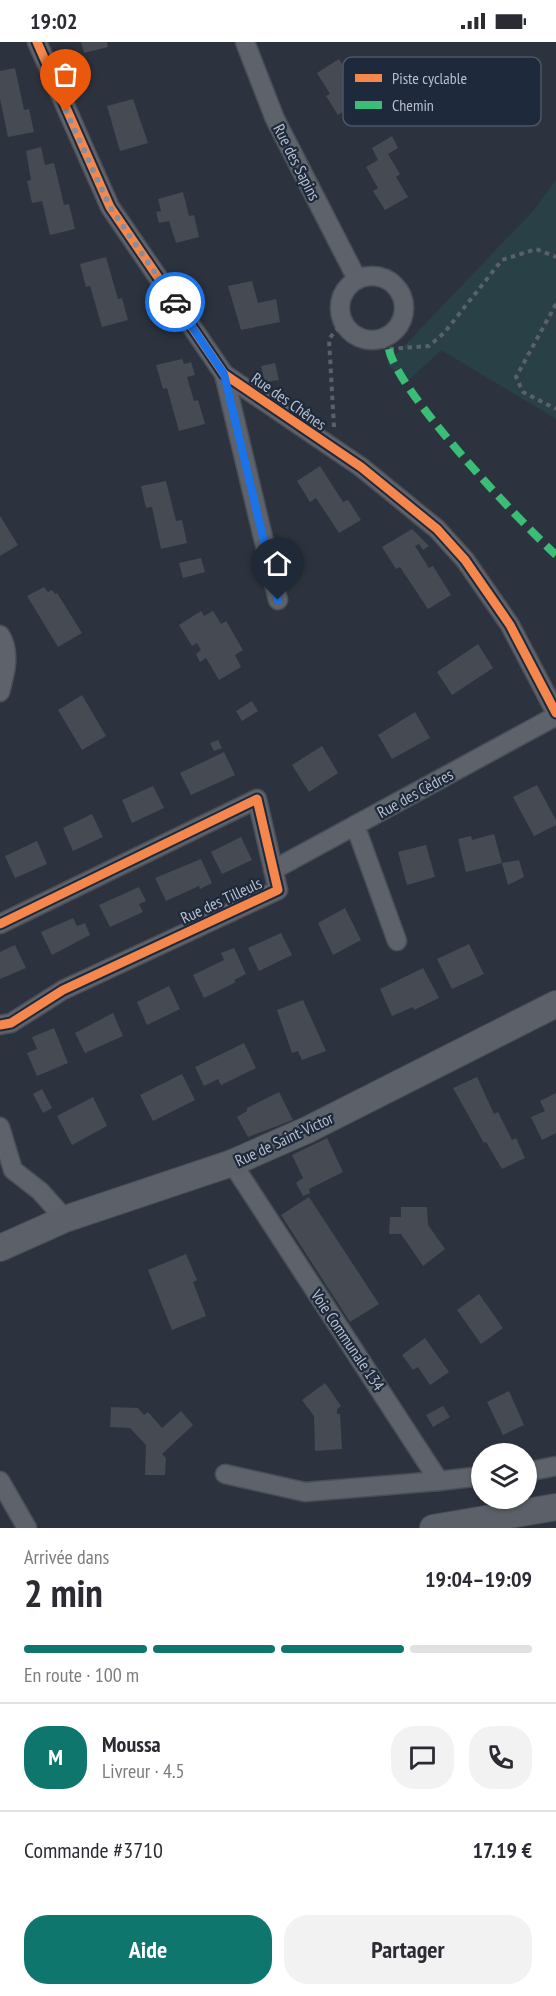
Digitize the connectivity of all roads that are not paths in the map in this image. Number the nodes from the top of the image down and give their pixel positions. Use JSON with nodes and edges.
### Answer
{"nodes":[{"id":1,"x":37,"y":42,"type":"edge"},
{"id":2,"x":244,"y":42,"type":"edge"},
{"id":3,"x":357,"y":279,"type":"junction"},
{"id":4,"x":224,"y":374,"type":"junction"},
{"id":5,"x":278,"y":600,"type":"dead end"},
{"id":6,"x":0,"y":635,"type":"edge"},
{"id":7,"x":0,"y":693,"type":"edge"},
{"id":8,"x":556,"y":714,"type":"edge"},
{"id":9,"x":355,"y":825,"type":"junction"},
{"id":10,"x":273,"y":870,"type":"junction"},
{"id":11,"x":0,"y":924,"type":"edge"},
{"id":12,"x":397,"y":941,"type":"dead end"},
{"id":13,"x":556,"y":1004,"type":"edge"},
{"id":14,"x":0,"y":1024,"type":"edge"},
{"id":15,"x":0,"y":1127,"type":"edge"},
{"id":16,"x":232,"y":1163,"type":"junction"},
{"id":17,"x":7,"y":1168,"type":"edge"},
{"id":18,"x":65,"y":1219,"type":"junction"},
{"id":19,"x":0,"y":1248,"type":"edge"},
{"id":20,"x":556,"y":1466,"type":"edge"},
{"id":21,"x":537,"y":1470,"type":"edge"},
{"id":22,"x":225,"y":1474,"type":"dead end"},
{"id":23,"x":471,"y":1477,"type":"edge"},
{"id":24,"x":439,"y":1481,"type":"junction"},
{"id":25,"x":2,"y":1484,"type":"edge"},
{"id":26,"x":556,"y":1507,"type":"edge"},
{"id":27,"x":27,"y":1528,"type":"edge"},
{"id":28,"x":433,"y":1528,"type":"edge"}],
"edges":[{"from":1,"to":4,"type":"street","name":"Rue des Chênes"},
{"from":2,"to":3,"type":"street","name":"Rue des Sapins"},
{"from":3,"to":3,"type":"street"},
{"from":4,"to":5,"type":"street"},
{"from":4,"to":8,"type":"street","name":"Rue des Chênes"},
{"from":6,"to":7,"type":"street"},
{"from":8,"to":9,"type":"street","name":"Rue des Cèdres"},
{"from":9,"to":10,"type":"street","name":"Rue des Cèdres"},
{"from":9,"to":12,"type":"street"},
{"from":10,"to":11,"type":"street","name":"Rue des Tilleuls"},
{"from":10,"to":14,"type":"street","name":"Rue des Tilleuls"},
{"from":13,"to":16,"type":"street","name":"Rue de Saint-Victor"},
{"from":15,"to":17,"type":"street"},
{"from":16,"to":18,"type":"street","name":"Rue de Saint-Victor"},
{"from":16,"to":24,"type":"street","name":"Voie Communale 134"},
{"from":17,"to":18,"type":"street"},
{"from":18,"to":19,"type":"street","name":"Rue de Saint-Victor"},
{"from":20,"to":21,"type":"street"},
{"from":22,"to":24,"type":"street"},
{"from":23,"to":24,"type":"street"},
{"from":25,"to":27,"type":"street"},
{"from":26,"to":28,"type":"street"}]}
